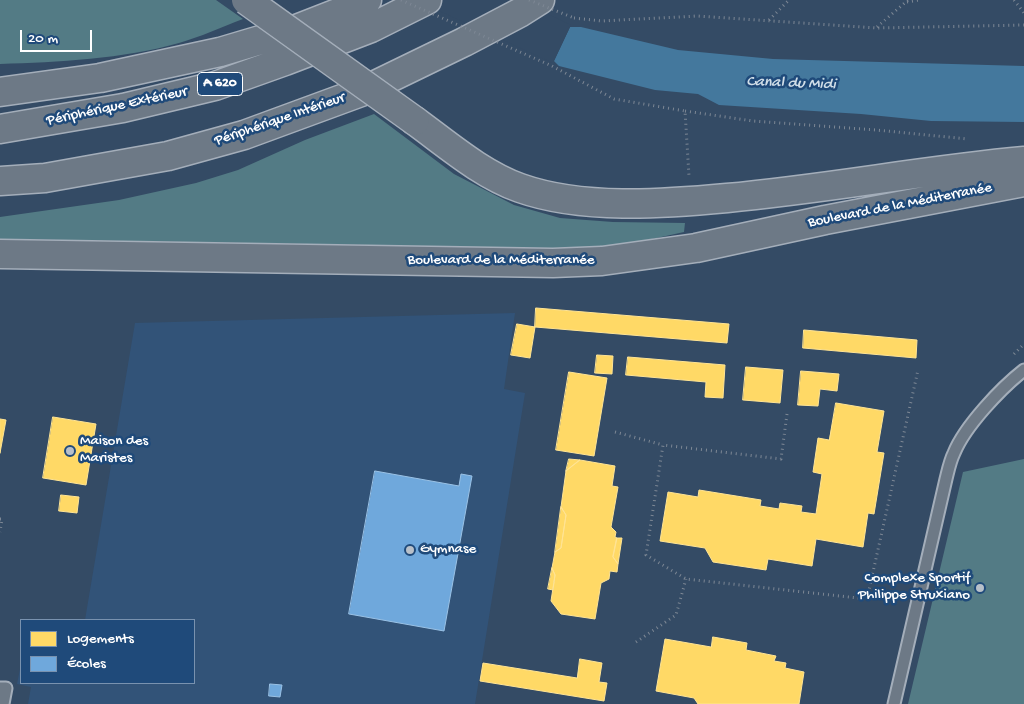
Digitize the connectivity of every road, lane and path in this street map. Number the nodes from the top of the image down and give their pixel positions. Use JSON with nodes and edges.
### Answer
{"nodes":[{"id":1,"x":246,"y":0,"type":"edge"},
{"id":2,"x":367,"y":0,"type":"edge"},
{"id":3,"x":401,"y":0,"type":"edge"},
{"id":4,"x":427,"y":0,"type":"edge"},
{"id":5,"x":529,"y":0,"type":"edge"},
{"id":6,"x":540,"y":0,"type":"edge"},
{"id":7,"x":789,"y":0,"type":"edge"},
{"id":8,"x":919,"y":0,"type":"edge"},
{"id":9,"x":1014,"y":0,"type":"edge"},
{"id":10,"x":907,"y":1,"type":"edge"},
{"id":11,"x":1024,"y":13,"type":"edge"},
{"id":12,"x":769,"y":20,"type":"junction"},
{"id":13,"x":1024,"y":25,"type":"edge"},
{"id":14,"x":877,"y":28,"type":"junction"},
{"id":15,"x":3,"y":91,"type":"edge"},
{"id":16,"x":685,"y":112,"type":"junction"},
{"id":17,"x":0,"y":128,"type":"edge"},
{"id":18,"x":971,"y":139,"type":"dead end"},
{"id":19,"x":1024,"y":161,"type":"edge"},
{"id":20,"x":0,"y":181,"type":"edge"},
{"id":21,"x":1024,"y":182,"type":"edge"},
{"id":22,"x":692,"y":201,"type":"junction"},
{"id":23,"x":0,"y":254,"type":"edge"},
{"id":24,"x":918,"y":370,"type":"dead end"},
{"id":25,"x":1024,"y":370,"type":"edge"},
{"id":26,"x":787,"y":414,"type":"dead end"},
{"id":27,"x":615,"y":432,"type":"dead end"},
{"id":28,"x":663,"y":445,"type":"junction"},
{"id":29,"x":0,"y":519,"type":"edge"},
{"id":30,"x":0,"y":532,"type":"edge"},
{"id":31,"x":686,"y":579,"type":"junction"},
{"id":32,"x":636,"y":642,"type":"dead end"},
{"id":33,"x":0,"y":688,"type":"edge"},
{"id":34,"x":3,"y":704,"type":"edge"},
{"id":35,"x":894,"y":704,"type":"edge"}],
"edges":[{"from":1,"to":22,"type":"main road","bridge":true},
{"from":2,"to":15,"type":"main road"},
{"from":3,"to":16,"type":"path","bridge":true},
{"from":4,"to":17,"type":"main road","name":"Périphérique Extérieur","number":"A 620"},
{"from":5,"to":12,"type":"path","bridge":true},
{"from":6,"to":20,"type":"main road","name":"Périphérique Intérieur"},
{"from":7,"to":12,"type":"path"},
{"from":8,"to":10,"type":"path"},
{"from":9,"to":11,"type":"path"},
{"from":10,"to":14,"type":"path"},
{"from":12,"to":14,"type":"path"},
{"from":13,"to":14,"type":"path"},
{"from":16,"to":18,"type":"path"},
{"from":16,"to":22,"type":"path"},
{"from":19,"to":22,"type":"main road"},
{"from":21,"to":23,"type":"main road","name":"Boulevard de la Méditerranée"},
{"from":24,"to":31,"type":"path"},
{"from":25,"to":35,"type":"lane"},
{"from":26,"to":28,"type":"path"},
{"from":27,"to":28,"type":"path"},
{"from":28,"to":31,"type":"path"},
{"from":29,"to":30,"type":"path"},
{"from":31,"to":32,"type":"path"},
{"from":33,"to":34,"type":"lane"}]}
